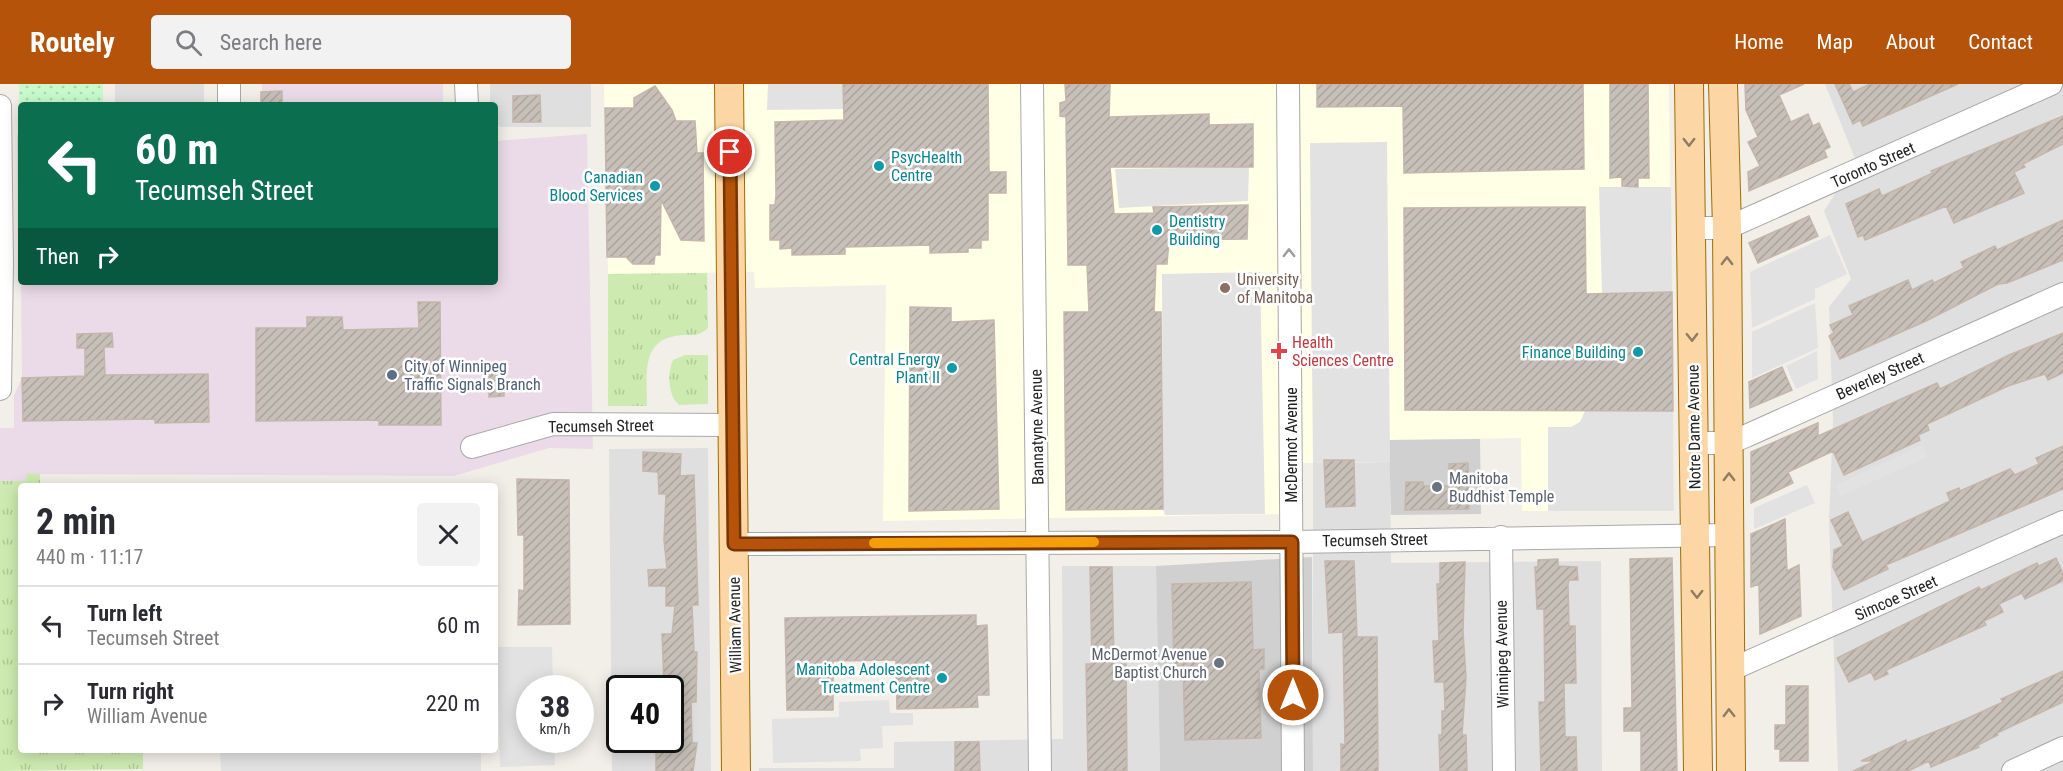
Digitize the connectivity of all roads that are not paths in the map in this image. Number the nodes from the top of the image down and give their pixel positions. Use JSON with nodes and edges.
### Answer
{"nodes":[{"id":1,"x":229,"y":84,"type":"edge"},
{"id":2,"x":466,"y":84,"type":"edge"},
{"id":3,"x":729,"y":84,"type":"edge"},
{"id":4,"x":1032,"y":84,"type":"edge"},
{"id":5,"x":1288,"y":84,"type":"edge"},
{"id":6,"x":1689,"y":84,"type":"edge"},
{"id":7,"x":1723,"y":84,"type":"edge"},
{"id":8,"x":2051,"y":84,"type":"edge"},
{"id":9,"x":229,"y":102,"type":"edge"},
{"id":10,"x":466,"y":102,"type":"edge"},
{"id":11,"x":0,"y":106,"type":"edge"},
{"id":12,"x":1690,"y":228,"type":"junction"},
{"id":13,"x":1727,"y":228,"type":"junction"},
{"id":14,"x":12,"y":262,"type":"edge"},
{"id":15,"x":2063,"y":294,"type":"edge"},
{"id":16,"x":0,"y":389,"type":"edge"},
{"id":17,"x":733,"y":425,"type":"junction"},
{"id":18,"x":1729,"y":442,"type":"junction"},
{"id":19,"x":1694,"y":443,"type":"junction"},
{"id":20,"x":472,"y":447,"type":"dead end"},
{"id":21,"x":2063,"y":522,"type":"edge"},
{"id":22,"x":1696,"y":535,"type":"junction"},
{"id":23,"x":1729,"y":535,"type":"junction"},
{"id":24,"x":1501,"y":537,"type":"junction"},
{"id":25,"x":1038,"y":542,"type":"junction"},
{"id":26,"x":1292,"y":542,"type":"junction"},
{"id":27,"x":734,"y":544,"type":"junction"},
{"id":28,"x":1728,"y":671,"type":"junction"},
{"id":29,"x":2063,"y":748,"type":"edge"},
{"id":30,"x":736,"y":771,"type":"edge"},
{"id":31,"x":1040,"y":771,"type":"edge"},
{"id":32,"x":1293,"y":771,"type":"edge"},
{"id":33,"x":1504,"y":771,"type":"edge"},
{"id":34,"x":1698,"y":771,"type":"edge"},
{"id":35,"x":1731,"y":771,"type":"edge"},
{"id":36,"x":2013,"y":771,"type":"edge"}],
"edges":[{"from":1,"to":9,"type":"street"},
{"from":2,"to":10,"type":"street"},
{"from":3,"to":17,"type":"main road","name":"William Avenue"},
{"from":4,"to":25,"type":"street","name":"Bannatyne Avenue"},
{"from":26,"to":5,"type":"street","name":"McDermot Avenue","one_way":true},
{"from":6,"to":12,"type":"main road","name":"Notre Dame Avenue","one_way":true},
{"from":7,"to":13,"type":"main road","name":"Notre Dame Avenue"},
{"from":8,"to":13,"type":"street","name":"Toronto Street"},
{"from":11,"to":14,"type":"street"},
{"from":12,"to":13,"type":"street","name":"Toronto Street"},
{"from":12,"to":19,"type":"main road","name":"Notre Dame Avenue","one_way":true},
{"from":18,"to":13,"type":"main road","name":"Notre Dame Avenue","one_way":true},
{"from":14,"to":16,"type":"street"},
{"from":15,"to":18,"type":"street","name":"Beverley Street"},
{"from":17,"to":20,"type":"street","name":"Tecumseh Street"},
{"from":17,"to":27,"type":"main road","name":"William Avenue"},
{"from":18,"to":19,"type":"street","name":"Beverley Street"},
{"from":23,"to":18,"type":"main road","name":"Notre Dame Avenue","one_way":true},
{"from":19,"to":22,"type":"main road","name":"Notre Dame Avenue"},
{"from":21,"to":28,"type":"street","name":"Simcoe Street"},
{"from":22,"to":23,"type":"street","name":"Tecumseh Street"},
{"from":22,"to":24,"type":"street","name":"Tecumseh Street"},
{"from":22,"to":34,"type":"main road","name":"Notre Dame Avenue","one_way":true},
{"from":23,"to":28,"type":"main road","name":"Notre Dame Avenue"},
{"from":24,"to":26,"type":"street","name":"Tecumseh Street"},
{"from":24,"to":33,"type":"street","name":"Winnipeg Avenue"},
{"from":25,"to":26,"type":"street","name":"Tecumseh Street"},
{"from":25,"to":27,"type":"street","name":"Tecumseh Street"},
{"from":25,"to":31,"type":"street","name":"Bannatyne Avenue"},
{"from":26,"to":32,"type":"street","name":"McDermot Avenue"},
{"from":27,"to":30,"type":"main road","name":"William Avenue"},
{"from":35,"to":28,"type":"main road","name":"Notre Dame Avenue","one_way":true},
{"from":29,"to":36,"type":"street"}]}
